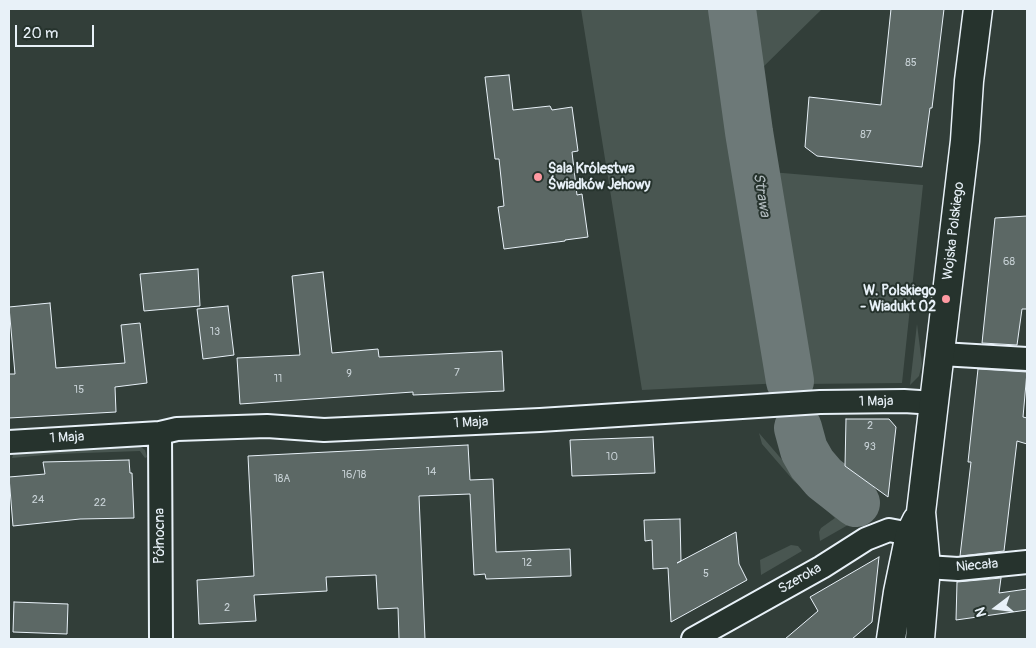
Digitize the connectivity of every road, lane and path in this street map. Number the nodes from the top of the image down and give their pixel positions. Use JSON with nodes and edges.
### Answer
{"nodes":[{"id":1,"x":978,"y":9,"type":"edge"},
{"id":2,"x":941,"y":354,"type":"junction"},
{"id":3,"x":1027,"y":359,"type":"edge"},
{"id":4,"x":934,"y":403,"type":"junction"},
{"id":5,"x":160,"y":433,"type":"junction"},
{"id":6,"x":9,"y":442,"type":"edge"},
{"id":7,"x":916,"y":523,"type":"junction"},
{"id":8,"x":1027,"y":562,"type":"edge"},
{"id":9,"x":926,"y":567,"type":"junction"},
{"id":10,"x":161,"y":639,"type":"edge"},
{"id":11,"x":693,"y":639,"type":"edge"},
{"id":12,"x":892,"y":639,"type":"edge"},
{"id":13,"x":920,"y":639,"type":"edge"}],
"edges":[{"from":1,"to":2,"type":"street","name":"Wojska Polskiego"},
{"from":2,"to":3,"type":"street"},
{"from":2,"to":4,"type":"street","name":"Wojska Polskiego"},
{"from":4,"to":5,"type":"street","name":"1 Maja"},
{"from":4,"to":7,"type":"street","name":"Wojska Polskiego"},
{"from":5,"to":6,"type":"street","name":"1 Maja"},
{"from":5,"to":10,"type":"street","name":"Północna"},
{"from":7,"to":9,"type":"street","name":"Wojska Polskiego"},
{"from":7,"to":11,"type":"street","name":"Szeroka"},
{"from":7,"to":12,"type":"street","name":"Wojska Polskiego"},
{"from":8,"to":9,"type":"street","name":"Niecała"},
{"from":9,"to":13,"type":"street","name":"Wojska Polskiego"}]}
